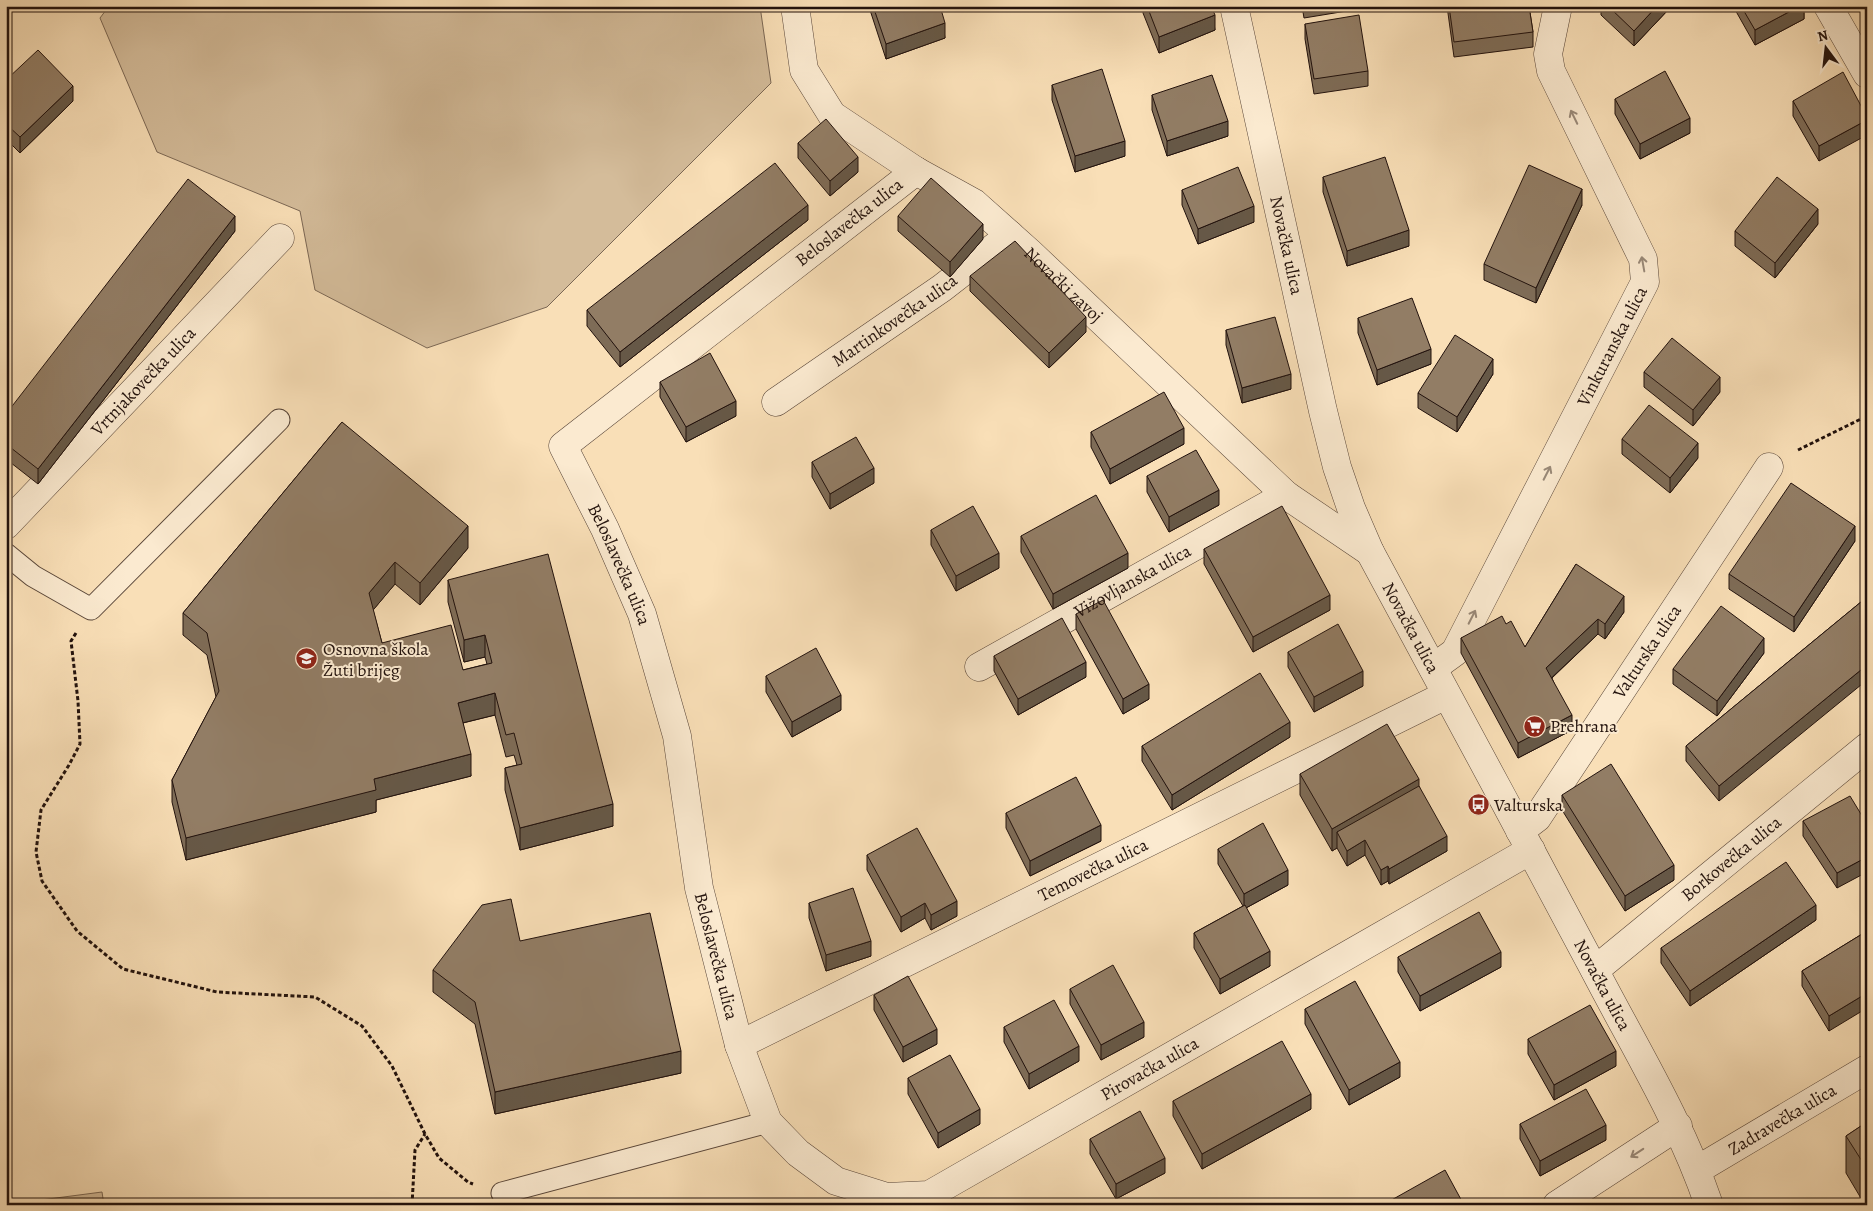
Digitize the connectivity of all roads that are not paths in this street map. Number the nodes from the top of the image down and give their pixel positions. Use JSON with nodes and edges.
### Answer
{"nodes":[{"id":1,"x":795,"y":6,"type":"edge"},
{"id":2,"x":1234,"y":6,"type":"edge"},
{"id":3,"x":1558,"y":6,"type":"edge"},
{"id":4,"x":1828,"y":6,"type":"edge"},
{"id":5,"x":1867,"y":74,"type":"edge"},
{"id":6,"x":916,"y":171,"type":"junction"},
{"id":7,"x":1010,"y":235,"type":"junction"},
{"id":8,"x":280,"y":238,"type":"dead end"},
{"id":9,"x":776,"y":402,"type":"dead end"},
{"id":10,"x":279,"y":420,"type":"dead end"},
{"id":11,"x":1769,"y":466,"type":"road end"},
{"id":12,"x":1286,"y":495,"type":"junction"},
{"id":13,"x":6,"y":526,"type":"edge"},
{"id":14,"x":1370,"y":552,"type":"junction"},
{"id":15,"x":6,"y":554,"type":"edge"},
{"id":16,"x":979,"y":666,"type":"dead end"},
{"id":17,"x":1433,"y":668,"type":"junction"},
{"id":18,"x":1446,"y":695,"type":"junction"},
{"id":19,"x":1867,"y":746,"type":"edge"},
{"id":20,"x":1526,"y":840,"type":"junction"},
{"id":21,"x":1594,"y":970,"type":"junction"},
{"id":22,"x":739,"y":1045,"type":"junction"},
{"id":23,"x":1867,"y":1070,"type":"edge"},
{"id":24,"x":768,"y":1122,"type":"junction"},
{"id":25,"x":1678,"y":1126,"type":"junction"},
{"id":26,"x":1697,"y":1170,"type":"junction"},
{"id":27,"x":502,"y":1193,"type":"road end"},
{"id":28,"x":1557,"y":1205,"type":"edge"},
{"id":29,"x":1709,"y":1205,"type":"edge"}],
"edges":[{"from":1,"to":6,"type":"street","name":"Novački zavoj"},
{"from":2,"to":14,"type":"street","name":"Novačka ulica"},
{"from":17,"to":3,"type":"street","name":"Vinkuranska ulica","one_way":true},
{"from":4,"to":5,"type":"street"},
{"from":6,"to":7,"type":"street","name":"Novački zavoj"},
{"from":6,"to":22,"type":"street","name":"Beloslavečka ulica"},
{"from":7,"to":9,"type":"street","name":"Martinkovečka ulica"},
{"from":7,"to":12,"type":"street","name":"Novački zavoj"},
{"from":8,"to":13,"type":"street","name":"Vrtnjakovečka ulica"},
{"from":10,"to":15,"type":"lane"},
{"from":11,"to":20,"type":"street","name":"Valturska ulica"},
{"from":12,"to":14,"type":"street","name":"Novački zavoj"},
{"from":12,"to":16,"type":"street","name":"Vižovljanska ulica"},
{"from":14,"to":17,"type":"street","name":"Novačka ulica"},
{"from":17,"to":18,"type":"street","name":"Novačka ulica"},
{"from":18,"to":20,"type":"street","name":"Novačka ulica"},
{"from":18,"to":22,"type":"street","name":"Temovečka ulica"},
{"from":19,"to":21,"type":"street","name":"Borkovečka ulica"},
{"from":20,"to":21,"type":"street","name":"Novačka ulica"},
{"from":20,"to":24,"type":"street","name":"Pirovačka ulica"},
{"from":21,"to":25,"type":"street","name":"Novačka ulica"},
{"from":22,"to":24,"type":"street","name":"Beloslavečka ulica"},
{"from":23,"to":26,"type":"street","name":"Zadravečka ulica"},
{"from":24,"to":27,"type":"lane"},
{"from":25,"to":26,"type":"street","name":"Novačka ulica"},
{"from":25,"to":28,"type":"street","one_way":true},
{"from":26,"to":29,"type":"street","name":"Novačka ulica"}]}
